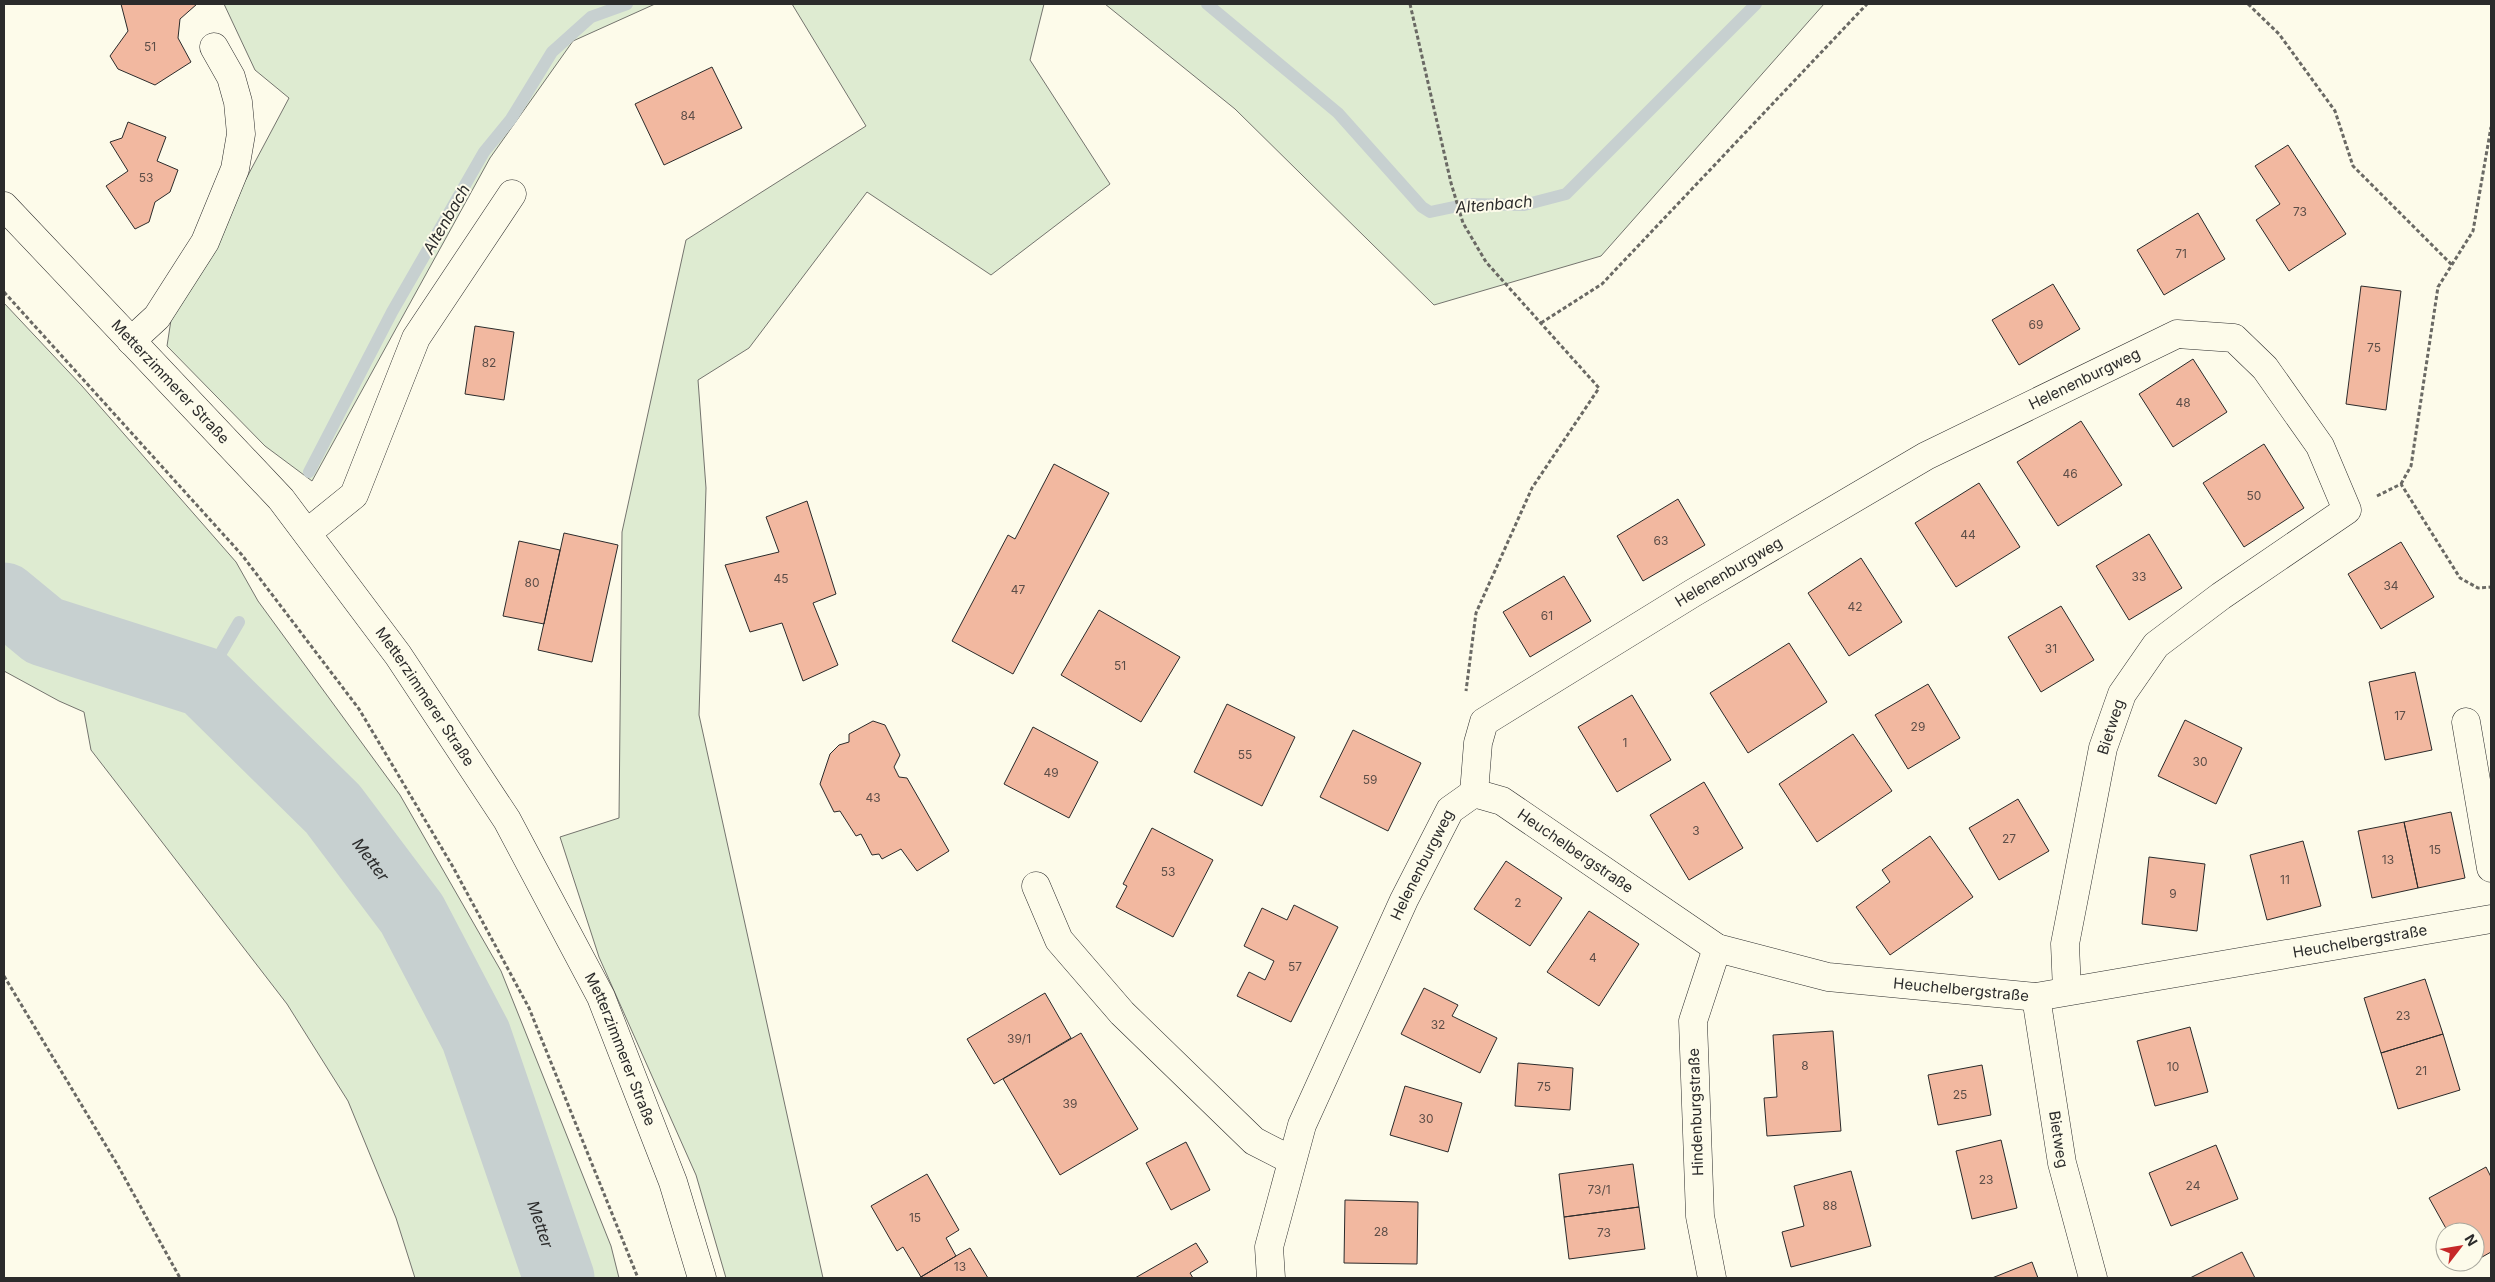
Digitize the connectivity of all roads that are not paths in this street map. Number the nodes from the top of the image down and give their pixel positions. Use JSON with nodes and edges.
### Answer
{"nodes":[{"id":1,"x":214,"y":47,"type":"dead end"},
{"id":2,"x":512,"y":194,"type":"dead end"},
{"id":3,"x":4,"y":206,"type":"edge"},
{"id":4,"x":131,"y":341,"type":"junction"},
{"id":5,"x":2347,"y":510,"type":"joint"},
{"id":6,"x":307,"y":533,"type":"junction"},
{"id":7,"x":2466,"y":722,"type":"dead end"},
{"id":8,"x":1474,"y":794,"type":"junction"},
{"id":9,"x":2491,"y":868,"type":"edge"},
{"id":10,"x":1036,"y":886,"type":"dead end"},
{"id":11,"x":2491,"y":921,"type":"edge"},
{"id":12,"x":1717,"y":948,"type":"junction"},
{"id":13,"x":2067,"y":991,"type":"junction"},
{"id":14,"x":2036,"y":997,"type":"junction"},
{"id":15,"x":1291,"y":1160,"type":"junction"},
{"id":16,"x":702,"y":1278,"type":"edge"},
{"id":17,"x":1271,"y":1278,"type":"edge"},
{"id":18,"x":1712,"y":1278,"type":"edge"},
{"id":19,"x":2093,"y":1278,"type":"edge"}],
"edges":[{"from":1,"to":4,"type":"street"},
{"from":2,"to":6,"type":"street"},
{"from":3,"to":4,"type":"street","name":"Metterzimmerer Straße"},
{"from":4,"to":6,"type":"street","name":"Metterzimmerer Straße"},
{"from":5,"to":8,"type":"street","name":"Helenenburgweg"},
{"from":5,"to":13,"type":"street","name":"Bietweg"},
{"from":6,"to":16,"type":"street","name":"Metterzimmerer Straße"},
{"from":7,"to":9,"type":"street"},
{"from":8,"to":12,"type":"street","name":"Heuchelbergstraße"},
{"from":8,"to":15,"type":"street","name":"Helenenburgweg"},
{"from":10,"to":15,"type":"street"},
{"from":11,"to":13,"type":"street","name":"Heuchelbergstraße"},
{"from":12,"to":14,"type":"street","name":"Heuchelbergstraße"},
{"from":12,"to":18,"type":"street","name":"Hindenburgstraße"},
{"from":13,"to":14,"type":"street","name":"Heuchelbergstraße"},
{"from":14,"to":19,"type":"street","name":"Bietweg"},
{"from":15,"to":17,"type":"street","name":"Helenenburgweg"}]}
